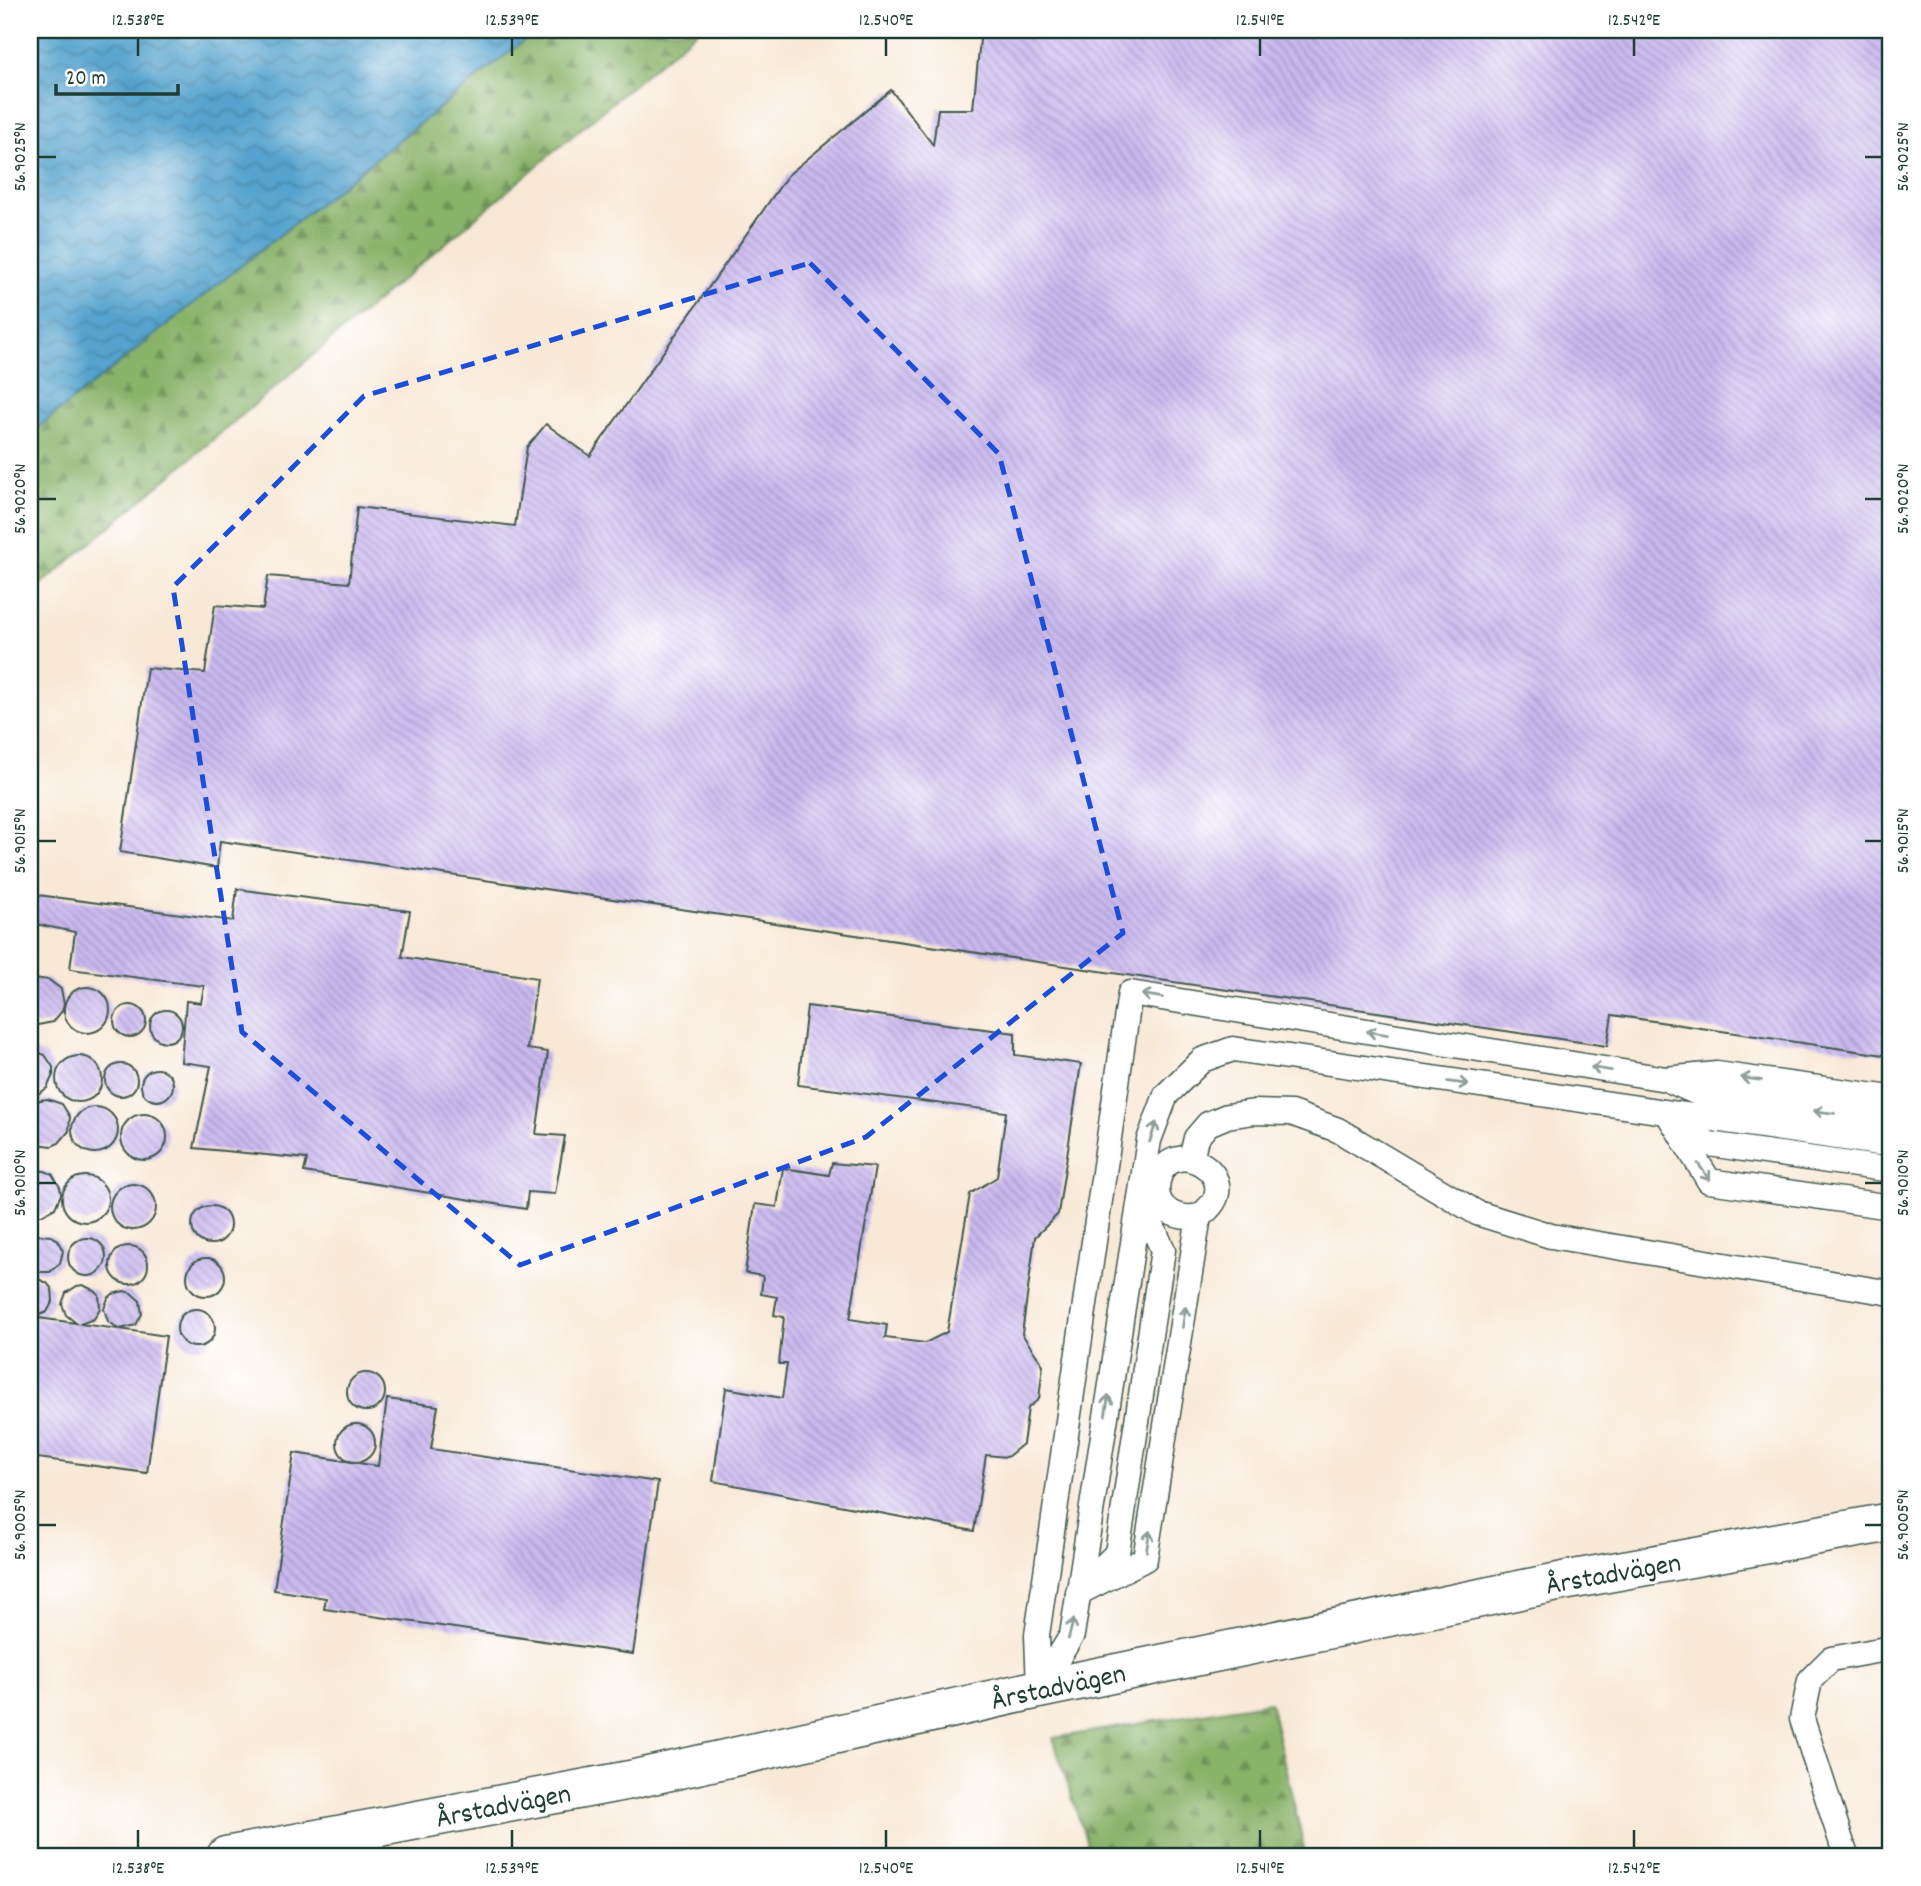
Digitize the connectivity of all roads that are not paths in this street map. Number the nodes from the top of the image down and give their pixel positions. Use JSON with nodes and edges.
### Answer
{"nodes":[{"id":1,"x":1666,"y":1079,"type":"junction"},
{"id":2,"x":1891,"y":1098,"type":"edge"},
{"id":3,"x":1668,"y":1114,"type":"junction"},
{"id":4,"x":1891,"y":1122,"type":"edge"},
{"id":5,"x":1891,"y":1145,"type":"edge"},
{"id":6,"x":1191,"y":1159,"type":"junction"},
{"id":7,"x":1891,"y":1170,"type":"edge"},
{"id":8,"x":1140,"y":1199,"type":"junction"},
{"id":9,"x":1891,"y":1207,"type":"edge"},
{"id":10,"x":1199,"y":1216,"type":"junction"},
{"id":11,"x":1891,"y":1293,"type":"edge"},
{"id":12,"x":1891,"y":1522,"type":"edge"},
{"id":13,"x":1078,"y":1593,"type":"junction"},
{"id":14,"x":1891,"y":1648,"type":"edge"},
{"id":15,"x":1039,"y":1689,"type":"junction"},
{"id":16,"x":226,"y":1856,"type":"edge"},
{"id":17,"x":1846,"y":1856,"type":"edge"}],
"edges":[{"from":2,"to":1,"type":"lane","one_way":true},
{"from":4,"to":1,"type":"lane","one_way":true},
{"from":1,"to":15,"type":"lane","one_way":true},
{"from":3,"to":5,"type":"lane"},
{"from":3,"to":7,"type":"lane"},
{"from":8,"to":3,"type":"lane","one_way":true},
{"from":3,"to":9,"type":"lane","one_way":true},
{"from":6,"to":10,"type":"lane"},
{"from":6,"to":10,"type":"lane"},
{"from":6,"to":11,"type":"lane"},
{"from":13,"to":8,"type":"lane","one_way":true},
{"from":8,"to":13,"type":"lane"},
{"from":13,"to":10,"type":"lane","one_way":true},
{"from":12,"to":15,"type":"main road","name":"Årstadvägen"},
{"from":15,"to":13,"type":"lane","one_way":true},
{"from":14,"to":17,"type":"lane"},
{"from":15,"to":16,"type":"main road","name":"Årstadvägen"}]}
